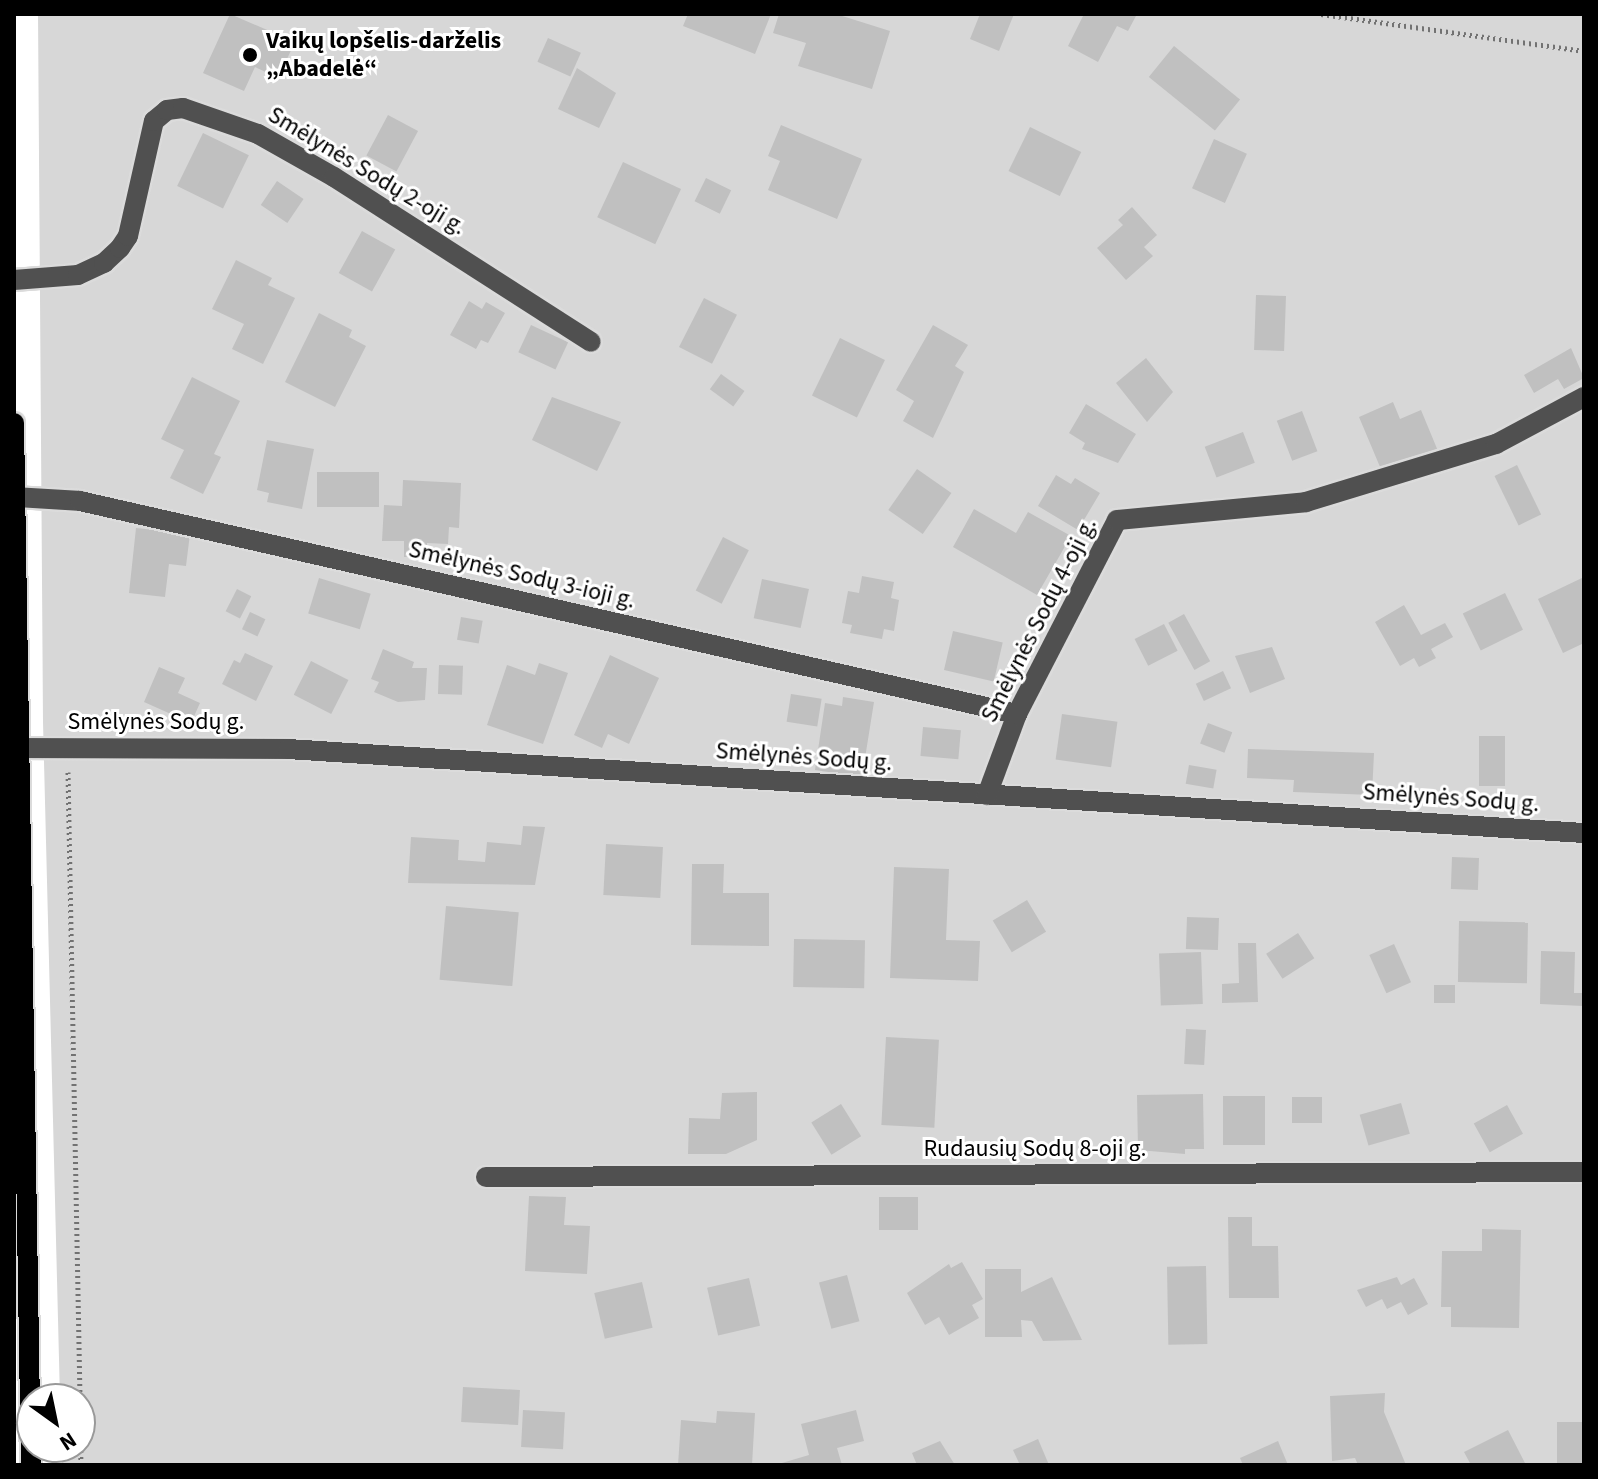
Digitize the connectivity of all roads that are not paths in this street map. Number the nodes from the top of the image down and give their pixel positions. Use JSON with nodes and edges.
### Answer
{"nodes":[{"id":1,"x":14,"y":280,"type":"edge"},
{"id":2,"x":591,"y":342,"type":"dead end"},
{"id":3,"x":1584,"y":397,"type":"edge"},
{"id":4,"x":14,"y":423,"type":"edge"},
{"id":5,"x":15,"y":497,"type":"edge"},
{"id":6,"x":1017,"y":714,"type":"junction"},
{"id":7,"x":21,"y":748,"type":"junction"},
{"id":8,"x":987,"y":795,"type":"junction"},
{"id":9,"x":1584,"y":833,"type":"edge"},
{"id":10,"x":1584,"y":1172,"type":"edge"},
{"id":11,"x":486,"y":1177,"type":"dead end"},
{"id":12,"x":31,"y":1465,"type":"edge"}],
"edges":[{"from":1,"to":2,"type":"street","name":"Smėlynės Sodų 2-oji g."},
{"from":3,"to":6,"type":"street","name":"Smėlynės Sodų 4-oji g."},
{"from":4,"to":5,"type":"main road"},
{"from":5,"to":6,"type":"street","name":"Smėlynės Sodų 3-ioji g."},
{"from":5,"to":7,"type":"main road"},
{"from":6,"to":8,"type":"street","name":"Smėlynės Sodų 4-oji g."},
{"from":7,"to":8,"type":"street","name":"Smėlynės Sodų g."},
{"from":7,"to":12,"type":"main road"},
{"from":8,"to":9,"type":"street","name":"Smėlynės Sodų g."},
{"from":10,"to":11,"type":"street","name":"Rudausių Sodų 8-oji g."}]}
